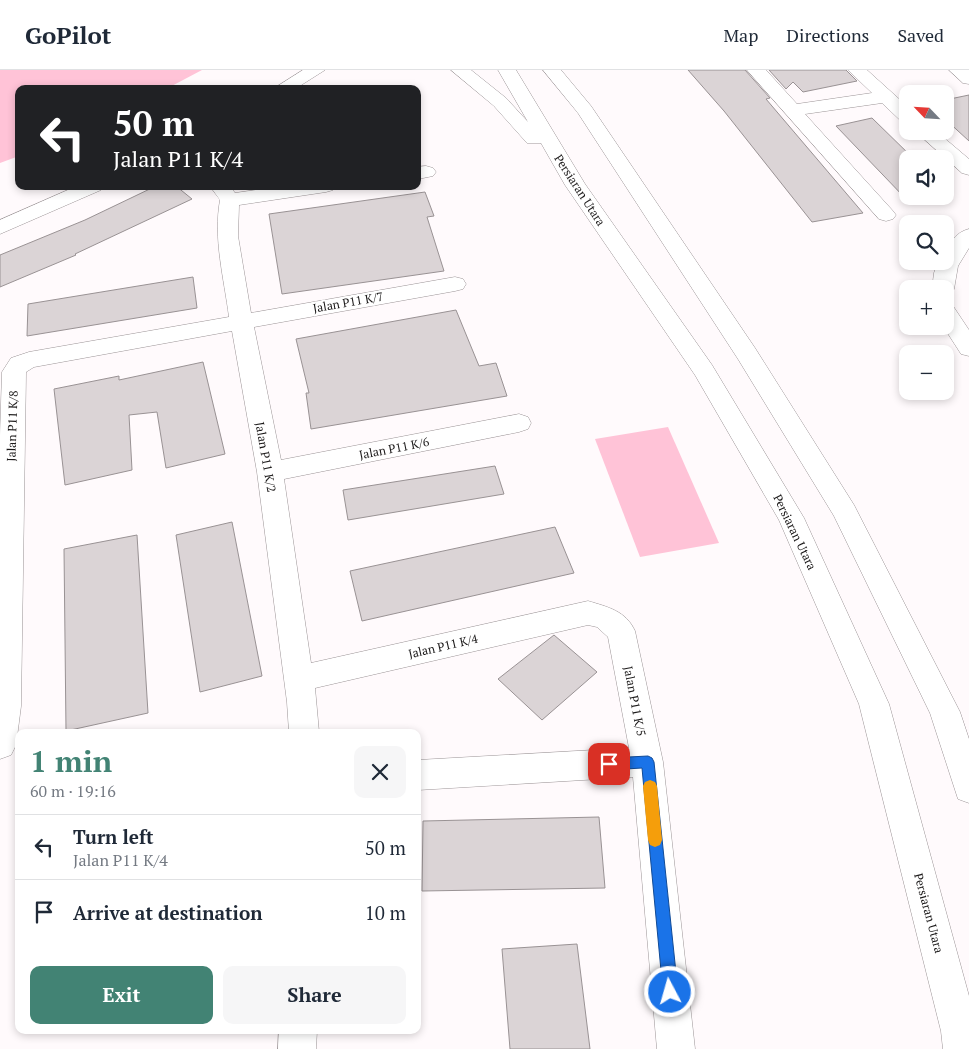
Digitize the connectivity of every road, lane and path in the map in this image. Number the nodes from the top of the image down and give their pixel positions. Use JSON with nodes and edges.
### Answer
{"nodes":[{"id":1,"x":316,"y":70,"type":"edge"},
{"id":2,"x":460,"y":70,"type":"edge"},
{"id":3,"x":507,"y":70,"type":"edge"},
{"id":4,"x":552,"y":70,"type":"edge"},
{"id":5,"x":756,"y":70,"type":"edge"},
{"id":6,"x":857,"y":70,"type":"edge"},
{"id":7,"x":958,"y":70,"type":"edge"},
{"id":8,"x":582,"y":78,"type":"dead end"},
{"id":9,"x":969,"y":79,"type":"edge"},
{"id":10,"x":302,"y":84,"type":"edge"},
{"id":11,"x":885,"y":97,"type":"junction"},
{"id":12,"x":899,"y":109,"type":"edge"},
{"id":13,"x":585,"y":110,"type":"junction"},
{"id":14,"x":794,"y":110,"type":"junction"},
{"id":15,"x":935,"y":140,"type":"edge"},
{"id":16,"x":969,"y":169,"type":"edge"},
{"id":17,"x":575,"y":184,"type":"junction"},
{"id":18,"x":85,"y":190,"type":"edge"},
{"id":19,"x":268,"y":190,"type":"edge"},
{"id":20,"x":225,"y":193,"type":"edge"},
{"id":21,"x":886,"y":215,"type":"dead end"},
{"id":22,"x":0,"y":228,"type":"edge"},
{"id":23,"x":969,"y":235,"type":"edge"},
{"id":24,"x":942,"y":280,"type":"edge"},
{"id":25,"x":455,"y":284,"type":"dead end"},
{"id":26,"x":241,"y":320,"type":"junction"},
{"id":27,"x":954,"y":325,"type":"edge"},
{"id":28,"x":969,"y":348,"type":"edge"},
{"id":29,"x":519,"y":423,"type":"dead end"},
{"id":30,"x":270,"y":472,"type":"junction"},
{"id":31,"x":5,"y":528,"type":"edge"},
{"id":32,"x":588,"y":613,"type":"joint"},
{"id":33,"x":298,"y":679,"type":"junction"},
{"id":34,"x":304,"y":729,"type":"edge"},
{"id":35,"x":0,"y":745,"type":"edge"},
{"id":36,"x":648,"y":762,"type":"junction"},
{"id":37,"x":421,"y":775,"type":"edge"},
{"id":38,"x":969,"y":788,"type":"edge"},
{"id":39,"x":298,"y":1034,"type":"edge"},
{"id":40,"x":297,"y":1049,"type":"edge"},
{"id":41,"x":676,"y":1049,"type":"edge"},
{"id":42,"x":962,"y":1049,"type":"edge"}],
"edges":[{"from":1,"to":10,"type":"street"},
{"from":2,"to":17,"type":"street"},
{"from":3,"to":17,"type":"street","name":"Persiaran Utara"},
{"from":4,"to":13,"type":"street"},
{"from":5,"to":14,"type":"street"},
{"from":6,"to":11,"type":"street"},
{"from":7,"to":9,"type":"street"},
{"from":8,"to":13,"type":"street"},
{"from":11,"to":12,"type":"street"},
{"from":11,"to":14,"type":"street"},
{"from":13,"to":38,"type":"street"},
{"from":14,"to":21,"type":"street"},
{"from":15,"to":16,"type":"street"},
{"from":17,"to":42,"type":"street","name":"Persiaran Utara"},
{"from":18,"to":22,"type":"street"},
{"from":19,"to":20,"type":"street"},
{"from":20,"to":26,"type":"street","name":"Jalan P11 K/2"},
{"from":23,"to":24,"type":"street"},
{"from":25,"to":26,"type":"street","name":"Jalan P11 K/7"},
{"from":26,"to":30,"type":"street","name":"Jalan P11 K/2"},
{"from":26,"to":31,"type":"street","name":"Jalan P11 K/8"},
{"from":27,"to":28,"type":"street"},
{"from":29,"to":30,"type":"street","name":"Jalan P11 K/6"},
{"from":30,"to":33,"type":"street","name":"Jalan P11 K/2"},
{"from":31,"to":35,"type":"street","name":"Jalan P11 K/8"},
{"from":32,"to":33,"type":"street","name":"Jalan P11 K/4"},
{"from":32,"to":36,"type":"street","name":"Jalan P11 K/5"},
{"from":33,"to":34,"type":"street","name":"Jalan P11 K/2"},
{"from":36,"to":37,"type":"street"},
{"from":36,"to":41,"type":"street","name":"Jalan P11 K/5"},
{"from":39,"to":40,"type":"street"}]}
